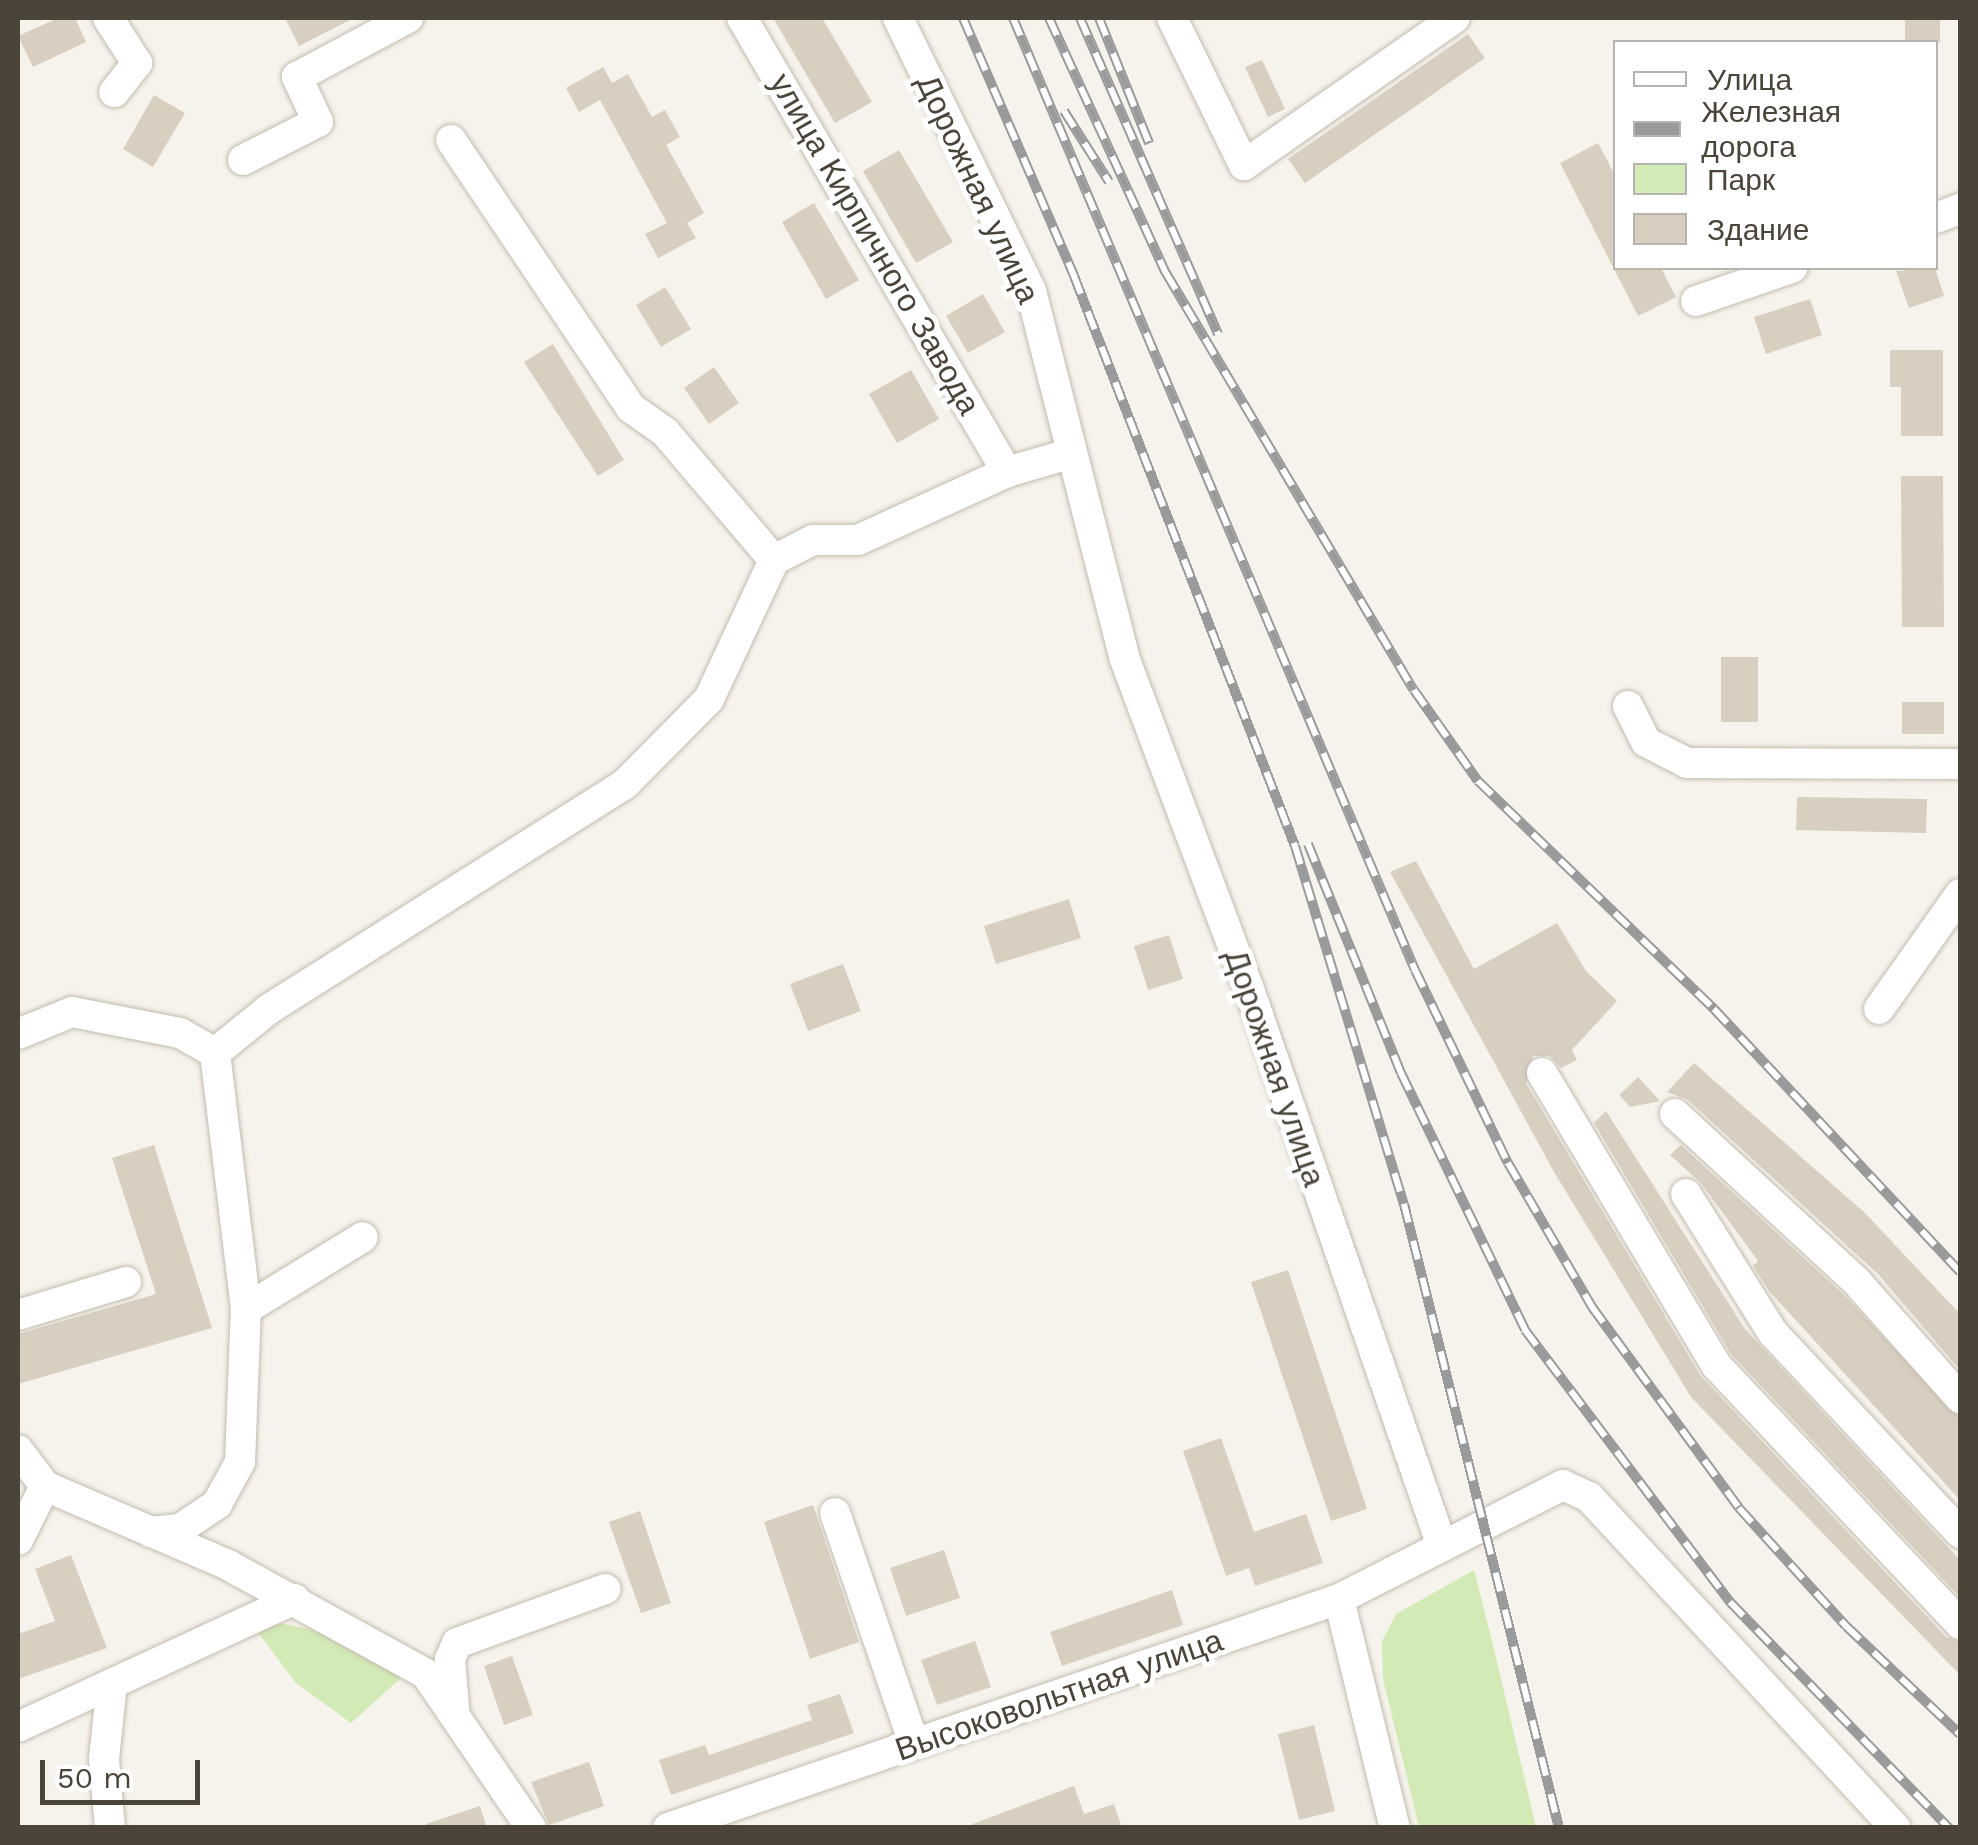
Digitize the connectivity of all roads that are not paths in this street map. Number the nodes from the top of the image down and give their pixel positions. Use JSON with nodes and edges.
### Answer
{"nodes":[{"id":1,"x":108,"y":18,"type":"edge"},
{"id":2,"x":408,"y":18,"type":"edge"},
{"id":3,"x":742,"y":18,"type":"edge"},
{"id":4,"x":898,"y":18,"type":"edge"},
{"id":5,"x":1172,"y":18,"type":"edge"},
{"id":6,"x":1455,"y":18,"type":"edge"},
{"id":7,"x":114,"y":92,"type":"dead end"},
{"id":8,"x":451,"y":140,"type":"dead end"},
{"id":9,"x":243,"y":160,"type":"dead end"},
{"id":10,"x":1786,"y":270,"type":"edge"},
{"id":11,"x":1696,"y":301,"type":"dead end"},
{"id":12,"x":1069,"y":454,"type":"junction"},
{"id":13,"x":1007,"y":472,"type":"junction"},
{"id":14,"x":774,"y":560,"type":"junction"},
{"id":15,"x":1628,"y":706,"type":"dead end"},
{"id":16,"x":1960,"y":764,"type":"edge"},
{"id":17,"x":1960,"y":894,"type":"edge"},
{"id":18,"x":1879,"y":1010,"type":"dead end"},
{"id":19,"x":18,"y":1034,"type":"edge"},
{"id":20,"x":215,"y":1053,"type":"junction"},
{"id":21,"x":1542,"y":1073,"type":"dead end"},
{"id":22,"x":1674,"y":1114,"type":"dead end"},
{"id":23,"x":1686,"y":1194,"type":"dead end"},
{"id":24,"x":363,"y":1236,"type":"dead end"},
{"id":25,"x":126,"y":1282,"type":"dead end"},
{"id":26,"x":246,"y":1309,"type":"junction"},
{"id":27,"x":18,"y":1316,"type":"edge"},
{"id":28,"x":1960,"y":1398,"type":"edge"},
{"id":29,"x":18,"y":1450,"type":"edge"},
{"id":30,"x":46,"y":1486,"type":"junction"},
{"id":31,"x":835,"y":1513,"type":"dead end"},
{"id":32,"x":140,"y":1527,"type":"junction"},
{"id":33,"x":1960,"y":1534,"type":"edge"},
{"id":34,"x":18,"y":1540,"type":"edge"},
{"id":35,"x":1441,"y":1543,"type":"junction"},
{"id":36,"x":605,"y":1589,"type":"dead end"},
{"id":37,"x":1339,"y":1599,"type":"junction"},
{"id":38,"x":295,"y":1600,"type":"junction"},
{"id":39,"x":1960,"y":1624,"type":"edge"},
{"id":40,"x":112,"y":1684,"type":"junction"},
{"id":41,"x":454,"y":1707,"type":"junction"},
{"id":42,"x":18,"y":1727,"type":"edge"},
{"id":43,"x":914,"y":1744,"type":"junction"},
{"id":44,"x":110,"y":1828,"type":"edge"},
{"id":45,"x":531,"y":1828,"type":"edge"},
{"id":46,"x":668,"y":1828,"type":"edge"},
{"id":47,"x":1394,"y":1828,"type":"edge"},
{"id":48,"x":1895,"y":1828,"type":"edge"}],
"edges":[{"from":1,"to":7,"type":"street"},
{"from":2,"to":9,"type":"street"},
{"from":3,"to":13,"type":"street","name":"улица Кирпичного Завода"},
{"from":4,"to":12,"type":"street","name":"Дорожная улица"},
{"from":5,"to":6,"type":"street"},
{"from":8,"to":14,"type":"street"},
{"from":10,"to":11,"type":"street"},
{"from":12,"to":13,"type":"street"},
{"from":12,"to":35,"type":"street","name":"Дорожная улица"},
{"from":13,"to":14,"type":"street"},
{"from":14,"to":20,"type":"street"},
{"from":15,"to":16,"type":"street"},
{"from":17,"to":18,"type":"street"},
{"from":19,"to":20,"type":"street"},
{"from":20,"to":26,"type":"street"},
{"from":21,"to":39,"type":"street"},
{"from":22,"to":28,"type":"street"},
{"from":23,"to":33,"type":"street"},
{"from":24,"to":26,"type":"street"},
{"from":25,"to":27,"type":"street"},
{"from":26,"to":32,"type":"street"},
{"from":29,"to":30,"type":"street"},
{"from":30,"to":32,"type":"street"},
{"from":30,"to":34,"type":"street"},
{"from":31,"to":43,"type":"street"},
{"from":32,"to":38,"type":"street"},
{"from":35,"to":37,"type":"street","name":"Высоковольтная улица"},
{"from":35,"to":48,"type":"street"},
{"from":36,"to":41,"type":"street"},
{"from":37,"to":43,"type":"street","name":"Высоковольтная улица"},
{"from":37,"to":47,"type":"street"},
{"from":38,"to":40,"type":"street"},
{"from":38,"to":41,"type":"street"},
{"from":40,"to":42,"type":"street"},
{"from":40,"to":44,"type":"street"},
{"from":41,"to":45,"type":"street"},
{"from":43,"to":46,"type":"street","name":"Высоковольтная улица"}]}
